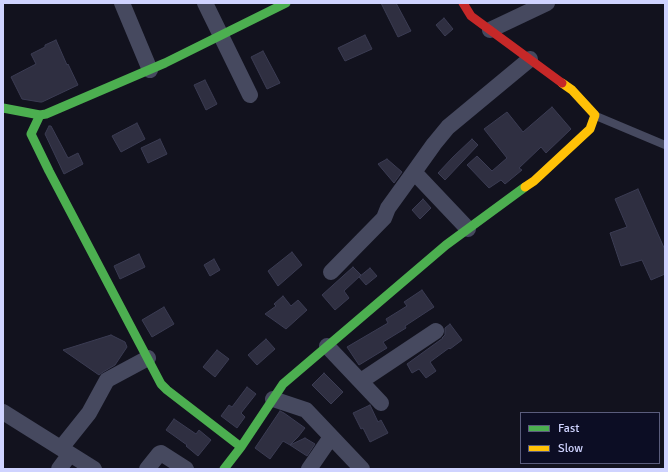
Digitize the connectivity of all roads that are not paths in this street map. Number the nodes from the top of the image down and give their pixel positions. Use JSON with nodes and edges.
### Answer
{"nodes":[{"id":1,"x":122,"y":3,"type":"edge"},
{"id":2,"x":205,"y":3,"type":"edge"},
{"id":3,"x":286,"y":3,"type":"edge"},
{"id":4,"x":463,"y":3,"type":"edge"},
{"id":5,"x":547,"y":3,"type":"edge"},
{"id":6,"x":490,"y":30,"type":"junction"},
{"id":7,"x":221,"y":35,"type":"junction"},
{"id":8,"x":530,"y":59,"type":"junction"},
{"id":9,"x":150,"y":70,"type":"junction"},
{"id":10,"x":250,"y":95,"type":"dead end"},
{"id":11,"x":3,"y":108,"type":"edge"},
{"id":12,"x":40,"y":115,"type":"junction"},
{"id":13,"x":595,"y":115,"type":"junction"},
{"id":14,"x":665,"y":145,"type":"edge"},
{"id":15,"x":414,"y":172,"type":"junction"},
{"id":16,"x":468,"y":229,"type":"junction"},
{"id":17,"x":331,"y":272,"type":"dead end"},
{"id":18,"x":436,"y":331,"type":"dead end"},
{"id":19,"x":327,"y":346,"type":"junction"},
{"id":20,"x":148,"y":358,"type":"junction"},
{"id":21,"x":361,"y":381,"type":"junction"},
{"id":22,"x":273,"y":399,"type":"junction"},
{"id":23,"x":382,"y":403,"type":"dead end"},
{"id":24,"x":6,"y":419,"type":"edge"},
{"id":25,"x":331,"y":437,"type":"junction"},
{"id":26,"x":241,"y":447,"type":"junction"},
{"id":27,"x":66,"y":451,"type":"junction"},
{"id":28,"x":58,"y":469,"type":"edge"},
{"id":29,"x":94,"y":469,"type":"edge"},
{"id":30,"x":147,"y":469,"type":"edge"},
{"id":31,"x":186,"y":469,"type":"edge"},
{"id":32,"x":224,"y":469,"type":"edge"},
{"id":33,"x":309,"y":469,"type":"edge"},
{"id":34,"x":362,"y":469,"type":"edge"}],
"edges":[{"from":1,"to":9,"type":"street"},
{"from":2,"to":7,"type":"street"},
{"from":3,"to":7,"type":"street"},
{"from":4,"to":6,"type":"street"},
{"from":5,"to":6,"type":"street"},
{"from":6,"to":8,"type":"street"},
{"from":7,"to":9,"type":"street"},
{"from":7,"to":10,"type":"street"},
{"from":8,"to":13,"type":"street"},
{"from":8,"to":15,"type":"street"},
{"from":9,"to":12,"type":"street"},
{"from":11,"to":12,"type":"street"},
{"from":12,"to":20,"type":"street"},
{"from":13,"to":14,"type":"lane"},
{"from":13,"to":16,"type":"street"},
{"from":15,"to":16,"type":"street"},
{"from":15,"to":17,"type":"street"},
{"from":16,"to":19,"type":"street"},
{"from":18,"to":21,"type":"street"},
{"from":19,"to":21,"type":"street"},
{"from":19,"to":22,"type":"street"},
{"from":20,"to":26,"type":"street"},
{"from":20,"to":27,"type":"street"},
{"from":21,"to":23,"type":"street"},
{"from":22,"to":25,"type":"street"},
{"from":22,"to":26,"type":"street"},
{"from":24,"to":27,"type":"street"},
{"from":25,"to":33,"type":"street"},
{"from":25,"to":34,"type":"street"},
{"from":26,"to":32,"type":"street"},
{"from":27,"to":28,"type":"street"},
{"from":27,"to":29,"type":"street"},
{"from":30,"to":31,"type":"street"}]}
